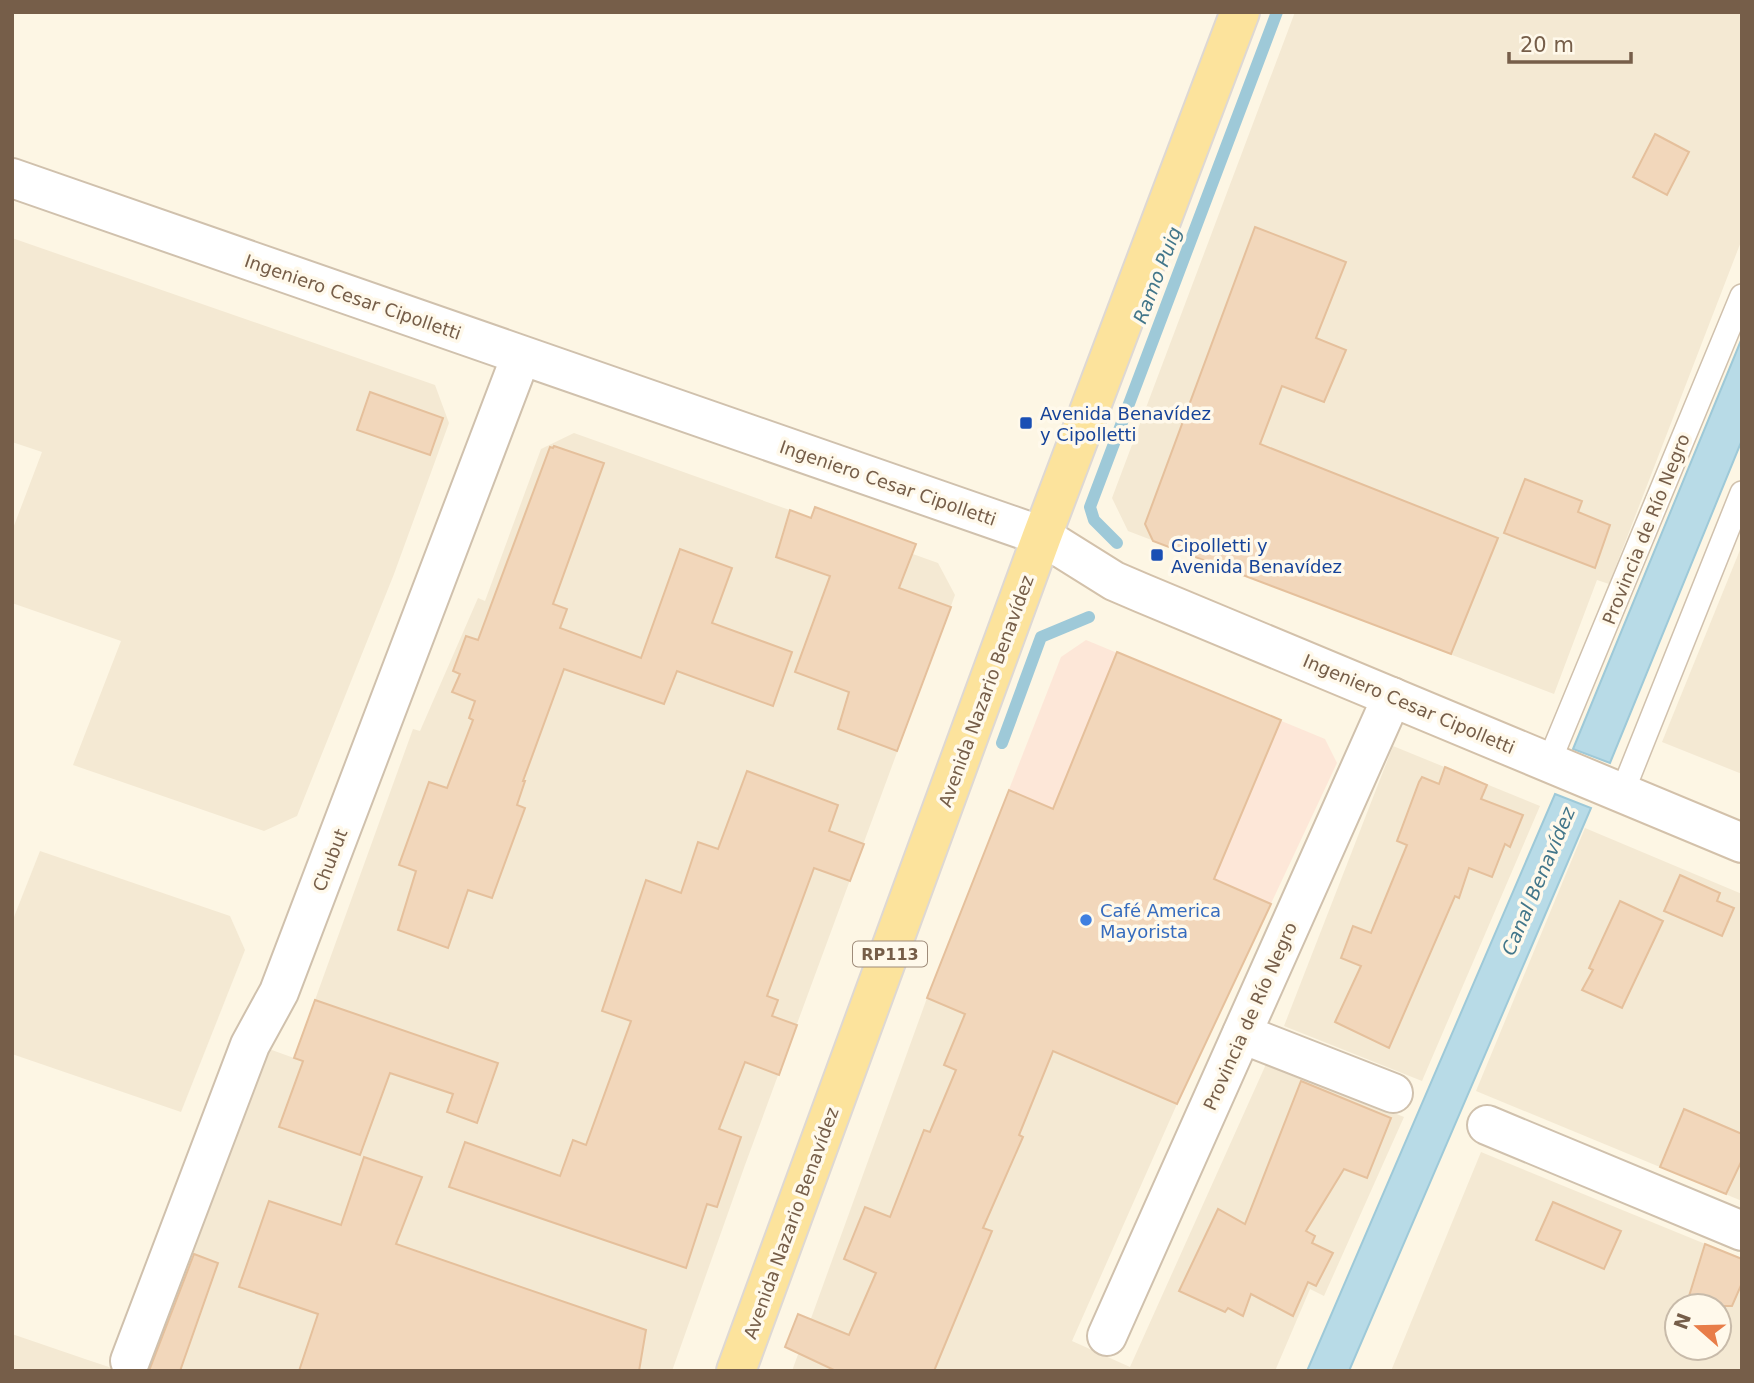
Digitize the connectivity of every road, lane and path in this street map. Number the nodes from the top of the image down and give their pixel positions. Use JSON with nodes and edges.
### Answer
{"nodes":[{"id":1,"x":1240,"y":12,"type":"edge"},
{"id":2,"x":12,"y":178,"type":"edge"},
{"id":3,"x":1742,"y":296,"type":"edge"},
{"id":4,"x":521,"y":356,"type":"junction"},
{"id":5,"x":1742,"y":493,"type":"edge"},
{"id":6,"x":1042,"y":536,"type":"junction"},
{"id":7,"x":1392,"y":697,"type":"junction"},
{"id":8,"x":1557,"y":765,"type":"junction"},
{"id":9,"x":1611,"y":788,"type":"junction"},
{"id":10,"x":1742,"y":843,"type":"edge"},
{"id":11,"x":1242,"y":1034,"type":"junction"},
{"id":12,"x":1393,"y":1093,"type":"dead end"},
{"id":13,"x":1487,"y":1125,"type":"dead end"},
{"id":14,"x":1742,"y":1231,"type":"edge"},
{"id":15,"x":1107,"y":1336,"type":"dead end"},
{"id":16,"x":130,"y":1362,"type":"dead end"},
{"id":17,"x":736,"y":1371,"type":"edge"}],
"edges":[{"from":1,"to":6,"type":"main road","name":"Avenida Nazario Benavídez","number":"RP113"},
{"from":2,"to":4,"type":"street","name":"Ingeniero Cesar Cipolletti"},
{"from":3,"to":8,"type":"lane","name":"Provincia de Río Negro"},
{"from":4,"to":6,"type":"street","name":"Ingeniero Cesar Cipolletti"},
{"from":4,"to":16,"type":"street","name":"Chubut"},
{"from":5,"to":9,"type":"lane"},
{"from":6,"to":7,"type":"street","name":"Ingeniero Cesar Cipolletti"},
{"from":6,"to":17,"type":"main road","name":"Avenida Nazario Benavídez","number":"RP113"},
{"from":7,"to":8,"type":"street","name":"Ingeniero Cesar Cipolletti"},
{"from":7,"to":11,"type":"street","name":"Provincia de Río Negro"},
{"from":8,"to":9,"type":"street","name":"Ingeniero Cesar Cipolletti"},
{"from":9,"to":10,"type":"street","name":"Ingeniero Cesar Cipolletti"},
{"from":11,"to":12,"type":"street"},
{"from":11,"to":15,"type":"street","name":"Provincia de Río Negro"},
{"from":13,"to":14,"type":"street"}]}
